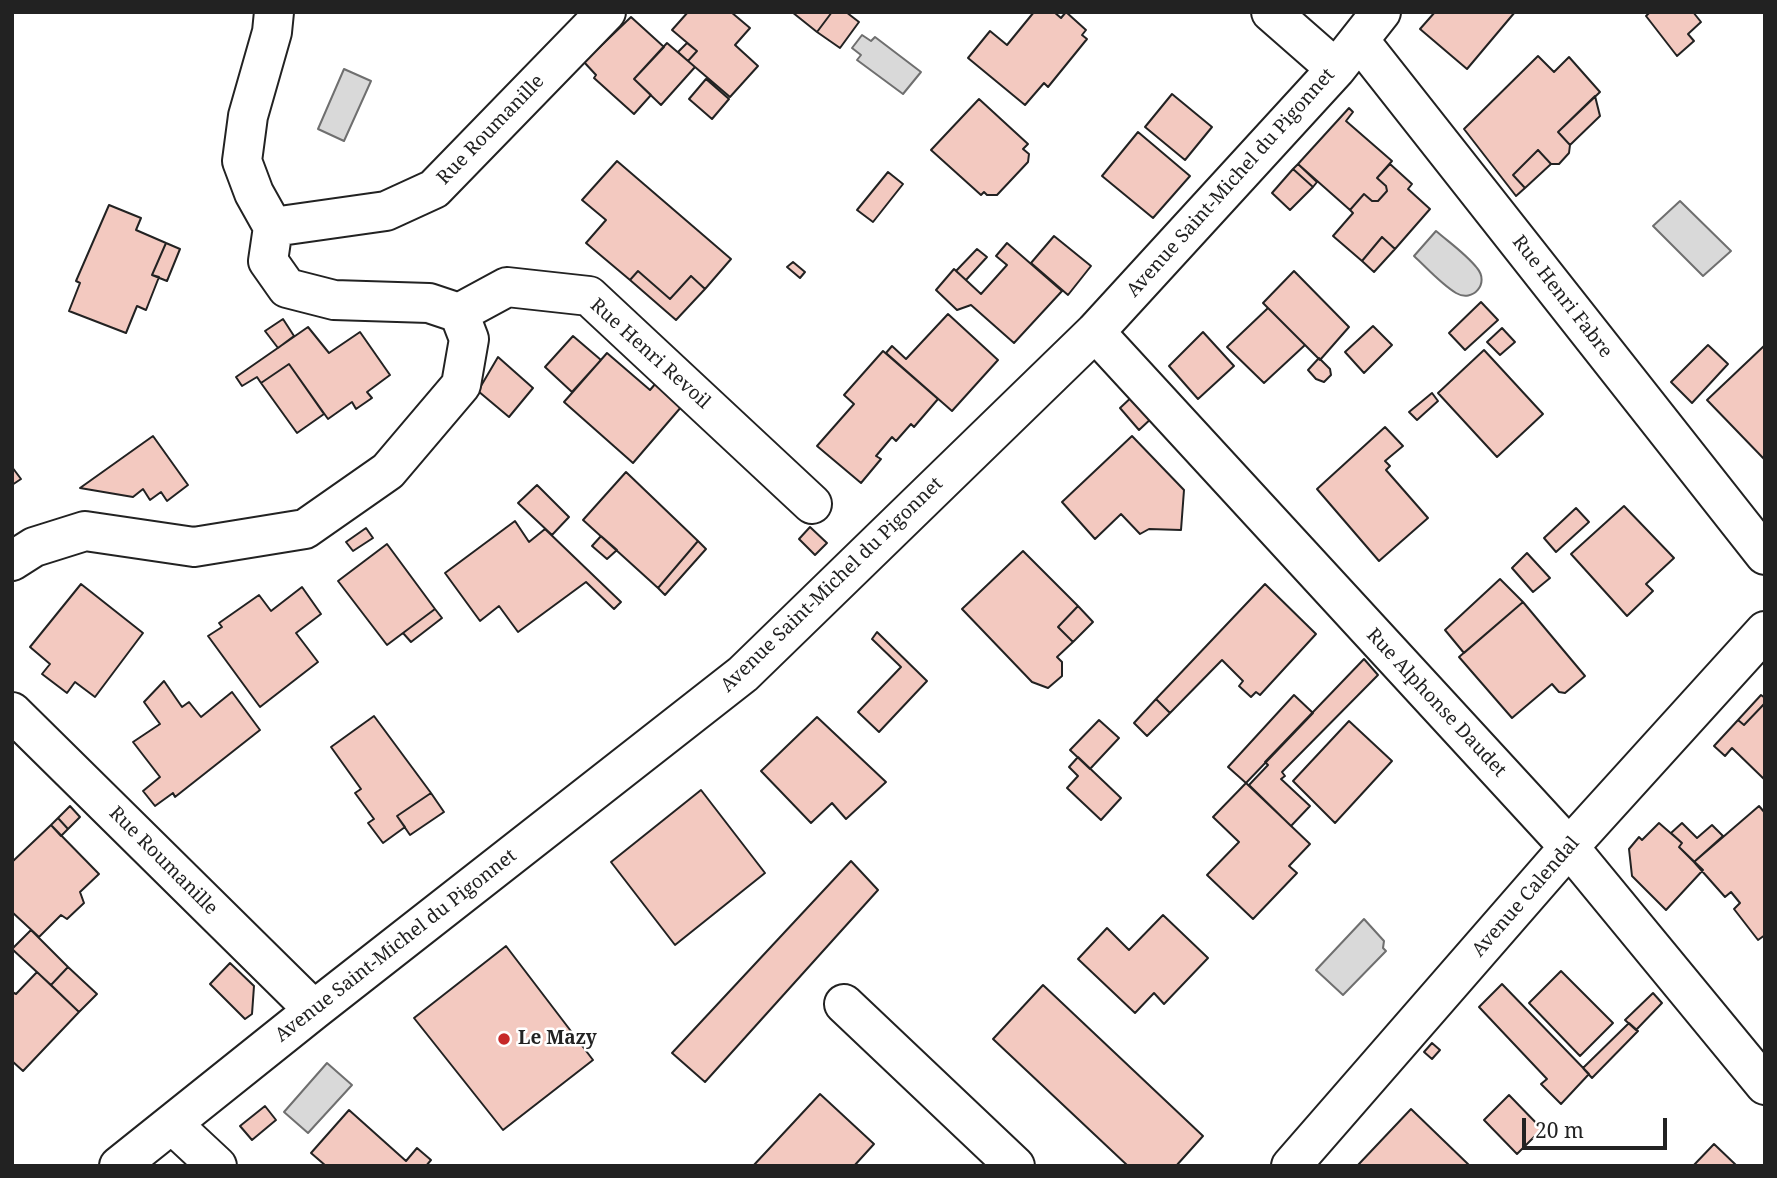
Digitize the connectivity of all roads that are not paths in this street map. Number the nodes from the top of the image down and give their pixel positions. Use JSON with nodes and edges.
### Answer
{"nodes":[{"id":1,"x":274,"y":12,"type":"edge"},
{"id":2,"x":606,"y":12,"type":"edge"},
{"id":3,"x":1270,"y":12,"type":"edge"},
{"id":4,"x":1359,"y":40,"type":"edge"},
{"id":5,"x":273,"y":227,"type":"junction"},
{"id":6,"x":458,"y":313,"type":"junction"},
{"id":7,"x":1095,"y":332,"type":"junction"},
{"id":8,"x":812,"y":504,"type":"dead end"},
{"id":9,"x":1765,"y":555,"type":"edge"},
{"id":10,"x":12,"y":561,"type":"edge"},
{"id":11,"x":1765,"y":631,"type":"edge"},
{"id":12,"x":12,"y":712,"type":"edge"},
{"id":13,"x":1569,"y":847,"type":"junction"},
{"id":14,"x":844,"y":1004,"type":"dead end"},
{"id":15,"x":314,"y":1010,"type":"junction"},
{"id":16,"x":1765,"y":1085,"type":"edge"},
{"id":17,"x":172,"y":1124,"type":"junction"},
{"id":18,"x":119,"y":1166,"type":"edge"},
{"id":19,"x":216,"y":1166,"type":"edge"},
{"id":20,"x":1015,"y":1166,"type":"edge"},
{"id":21,"x":1291,"y":1166,"type":"edge"}],
"edges":[{"from":1,"to":5,"type":"street"},
{"from":2,"to":5,"type":"street","name":"Rue Roumanille"},
{"from":3,"to":4,"type":"street"},
{"from":4,"to":7,"type":"street","name":"Avenue Saint-Michel du Pigonnet"},
{"from":4,"to":9,"type":"street","name":"Rue Henri Fabre"},
{"from":5,"to":6,"type":"street"},
{"from":6,"to":8,"type":"street","name":"Rue Henri Revoil"},
{"from":6,"to":10,"type":"street"},
{"from":7,"to":13,"type":"street","name":"Rue Alphonse Daudet"},
{"from":7,"to":15,"type":"street","name":"Avenue Saint-Michel du Pigonnet"},
{"from":11,"to":13,"type":"street","name":"Avenue Calendal"},
{"from":12,"to":15,"type":"street","name":"Rue Roumanille"},
{"from":13,"to":16,"type":"street","name":"Rue Alphonse Daudet"},
{"from":13,"to":21,"type":"street","name":"Avenue Calendal"},
{"from":14,"to":20,"type":"street"},
{"from":15,"to":17,"type":"street","name":"Avenue Saint-Michel du Pigonnet"},
{"from":17,"to":18,"type":"street","name":"Avenue Saint-Michel du Pigonnet"},
{"from":17,"to":19,"type":"street"}]}
